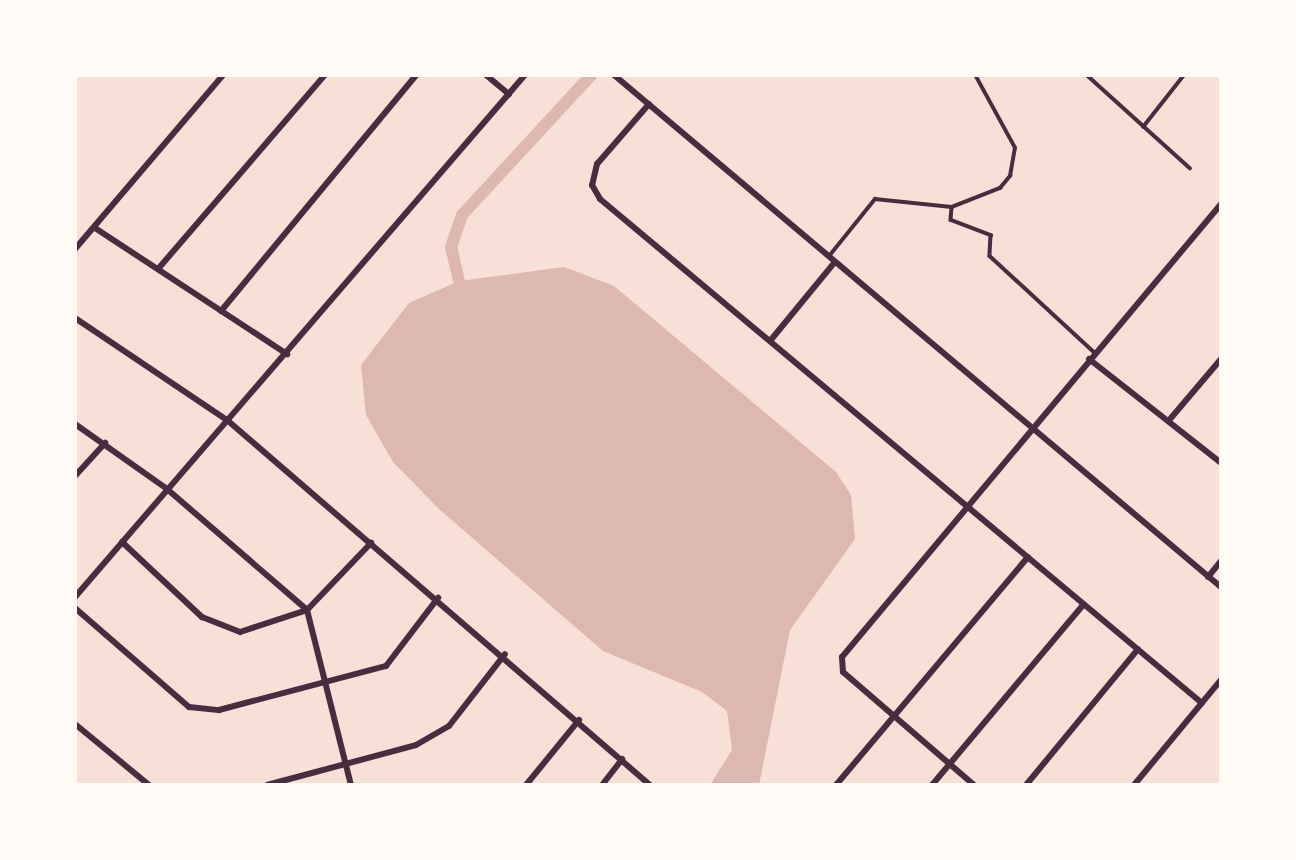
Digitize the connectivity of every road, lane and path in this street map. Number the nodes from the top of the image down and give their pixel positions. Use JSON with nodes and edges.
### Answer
{"nodes":[{"id":1,"x":223,"y":75,"type":"edge"},
{"id":2,"x":325,"y":75,"type":"edge"},
{"id":3,"x":416,"y":75,"type":"edge"},
{"id":4,"x":486,"y":75,"type":"edge"},
{"id":5,"x":525,"y":75,"type":"edge"},
{"id":6,"x":614,"y":75,"type":"edge"},
{"id":7,"x":975,"y":75,"type":"edge"},
{"id":8,"x":1087,"y":75,"type":"edge"},
{"id":9,"x":1184,"y":75,"type":"edge"},
{"id":10,"x":509,"y":94,"type":"junction"},
{"id":11,"x":649,"y":104,"type":"junction"},
{"id":12,"x":1143,"y":127,"type":"junction"},
{"id":13,"x":1191,"y":169,"type":"dead end"},
{"id":14,"x":1221,"y":204,"type":"edge"},
{"id":15,"x":951,"y":207,"type":"junction"},
{"id":16,"x":94,"y":228,"type":"junction"},
{"id":17,"x":75,"y":248,"type":"edge"},
{"id":18,"x":828,"y":257,"type":"junction"},
{"id":19,"x":835,"y":262,"type":"junction"},
{"id":20,"x":158,"y":269,"type":"junction"},
{"id":21,"x":221,"y":311,"type":"junction"},
{"id":22,"x":75,"y":318,"type":"edge"},
{"id":23,"x":770,"y":341,"type":"junction"},
{"id":24,"x":1095,"y":352,"type":"junction"},
{"id":25,"x":287,"y":354,"type":"junction"},
{"id":26,"x":1089,"y":359,"type":"junction"},
{"id":27,"x":1221,"y":359,"type":"edge"},
{"id":28,"x":1171,"y":418,"type":"junction"},
{"id":29,"x":227,"y":420,"type":"junction"},
{"id":30,"x":75,"y":424,"type":"edge"},
{"id":31,"x":1031,"y":428,"type":"junction"},
{"id":32,"x":105,"y":443,"type":"junction"},
{"id":33,"x":1221,"y":463,"type":"edge"},
{"id":34,"x":75,"y":477,"type":"edge"},
{"id":35,"x":167,"y":489,"type":"junction"},
{"id":36,"x":966,"y":505,"type":"junction"},
{"id":37,"x":122,"y":542,"type":"junction"},
{"id":38,"x":371,"y":543,"type":"junction"},
{"id":39,"x":1028,"y":556,"type":"junction"},
{"id":40,"x":1221,"y":561,"type":"edge"},
{"id":41,"x":1208,"y":577,"type":"junction"},
{"id":42,"x":1221,"y":587,"type":"edge"},
{"id":43,"x":75,"y":597,"type":"edge"},
{"id":44,"x":438,"y":598,"type":"junction"},
{"id":45,"x":1084,"y":604,"type":"junction"},
{"id":46,"x":75,"y":608,"type":"edge"},
{"id":47,"x":307,"y":610,"type":"junction"},
{"id":48,"x":1138,"y":649,"type":"junction"},
{"id":49,"x":505,"y":654,"type":"junction"},
{"id":50,"x":1221,"y":680,"type":"edge"},
{"id":51,"x":326,"y":687,"type":"junction"},
{"id":52,"x":1202,"y":703,"type":"junction"},
{"id":53,"x":893,"y":715,"type":"junction"},
{"id":54,"x":579,"y":720,"type":"junction"},
{"id":55,"x":75,"y":724,"type":"edge"},
{"id":56,"x":622,"y":759,"type":"junction"},
{"id":57,"x":949,"y":764,"type":"junction"},
{"id":58,"x":346,"y":766,"type":"junction"},
{"id":59,"x":149,"y":785,"type":"edge"},
{"id":60,"x":267,"y":785,"type":"edge"},
{"id":61,"x":351,"y":785,"type":"edge"},
{"id":62,"x":526,"y":785,"type":"edge"},
{"id":63,"x":602,"y":785,"type":"edge"},
{"id":64,"x":650,"y":785,"type":"edge"},
{"id":65,"x":836,"y":785,"type":"edge"},
{"id":66,"x":932,"y":785,"type":"edge"},
{"id":67,"x":974,"y":785,"type":"edge"},
{"id":68,"x":1026,"y":785,"type":"edge"},
{"id":69,"x":1133,"y":785,"type":"edge"}],
"edges":[{"from":1,"to":16,"type":"street"},
{"from":2,"to":20,"type":"street"},
{"from":3,"to":21,"type":"street"},
{"from":4,"to":10,"type":"street"},
{"from":5,"to":10,"type":"street"},
{"from":6,"to":11,"type":"street"},
{"from":7,"to":15,"type":"lane"},
{"from":8,"to":12,"type":"lane"},
{"from":9,"to":12,"type":"lane"},
{"from":10,"to":25,"type":"street"},
{"from":11,"to":18,"type":"street"},
{"from":11,"to":23,"type":"street"},
{"from":12,"to":13,"type":"lane"},
{"from":14,"to":24,"type":"street"},
{"from":15,"to":18,"type":"lane"},
{"from":15,"to":24,"type":"lane"},
{"from":16,"to":17,"type":"street"},
{"from":16,"to":20,"type":"street"},
{"from":18,"to":19,"type":"street"},
{"from":19,"to":23,"type":"street"},
{"from":19,"to":31,"type":"street"},
{"from":20,"to":21,"type":"street"},
{"from":21,"to":25,"type":"street"},
{"from":22,"to":29,"type":"street"},
{"from":23,"to":36,"type":"street"},
{"from":24,"to":26,"type":"street"},
{"from":25,"to":29,"type":"street"},
{"from":26,"to":28,"type":"street"},
{"from":26,"to":31,"type":"street"},
{"from":27,"to":28,"type":"street"},
{"from":28,"to":33,"type":"street"},
{"from":29,"to":35,"type":"street"},
{"from":29,"to":38,"type":"street"},
{"from":30,"to":32,"type":"street"},
{"from":31,"to":36,"type":"street"},
{"from":31,"to":41,"type":"street"},
{"from":32,"to":34,"type":"street"},
{"from":32,"to":35,"type":"street"},
{"from":35,"to":37,"type":"street"},
{"from":35,"to":47,"type":"street"},
{"from":36,"to":39,"type":"street"},
{"from":36,"to":53,"type":"street"},
{"from":37,"to":43,"type":"street"},
{"from":37,"to":47,"type":"street"},
{"from":38,"to":44,"type":"street"},
{"from":38,"to":47,"type":"street"},
{"from":39,"to":45,"type":"street"},
{"from":39,"to":53,"type":"street"},
{"from":40,"to":41,"type":"street"},
{"from":41,"to":42,"type":"street"},
{"from":44,"to":49,"type":"street"},
{"from":44,"to":51,"type":"street"},
{"from":45,"to":48,"type":"street"},
{"from":45,"to":57,"type":"street"},
{"from":46,"to":51,"type":"street"},
{"from":47,"to":51,"type":"street"},
{"from":48,"to":52,"type":"street"},
{"from":48,"to":68,"type":"street"},
{"from":49,"to":54,"type":"street"},
{"from":49,"to":58,"type":"street"},
{"from":50,"to":52,"type":"street"},
{"from":51,"to":58,"type":"street"},
{"from":52,"to":69,"type":"street"},
{"from":53,"to":57,"type":"street"},
{"from":53,"to":65,"type":"street"},
{"from":54,"to":56,"type":"street"},
{"from":54,"to":62,"type":"street"},
{"from":55,"to":59,"type":"street"},
{"from":56,"to":63,"type":"street"},
{"from":56,"to":64,"type":"street"},
{"from":57,"to":66,"type":"street"},
{"from":57,"to":67,"type":"street"},
{"from":58,"to":60,"type":"street"},
{"from":58,"to":61,"type":"street"}]}
